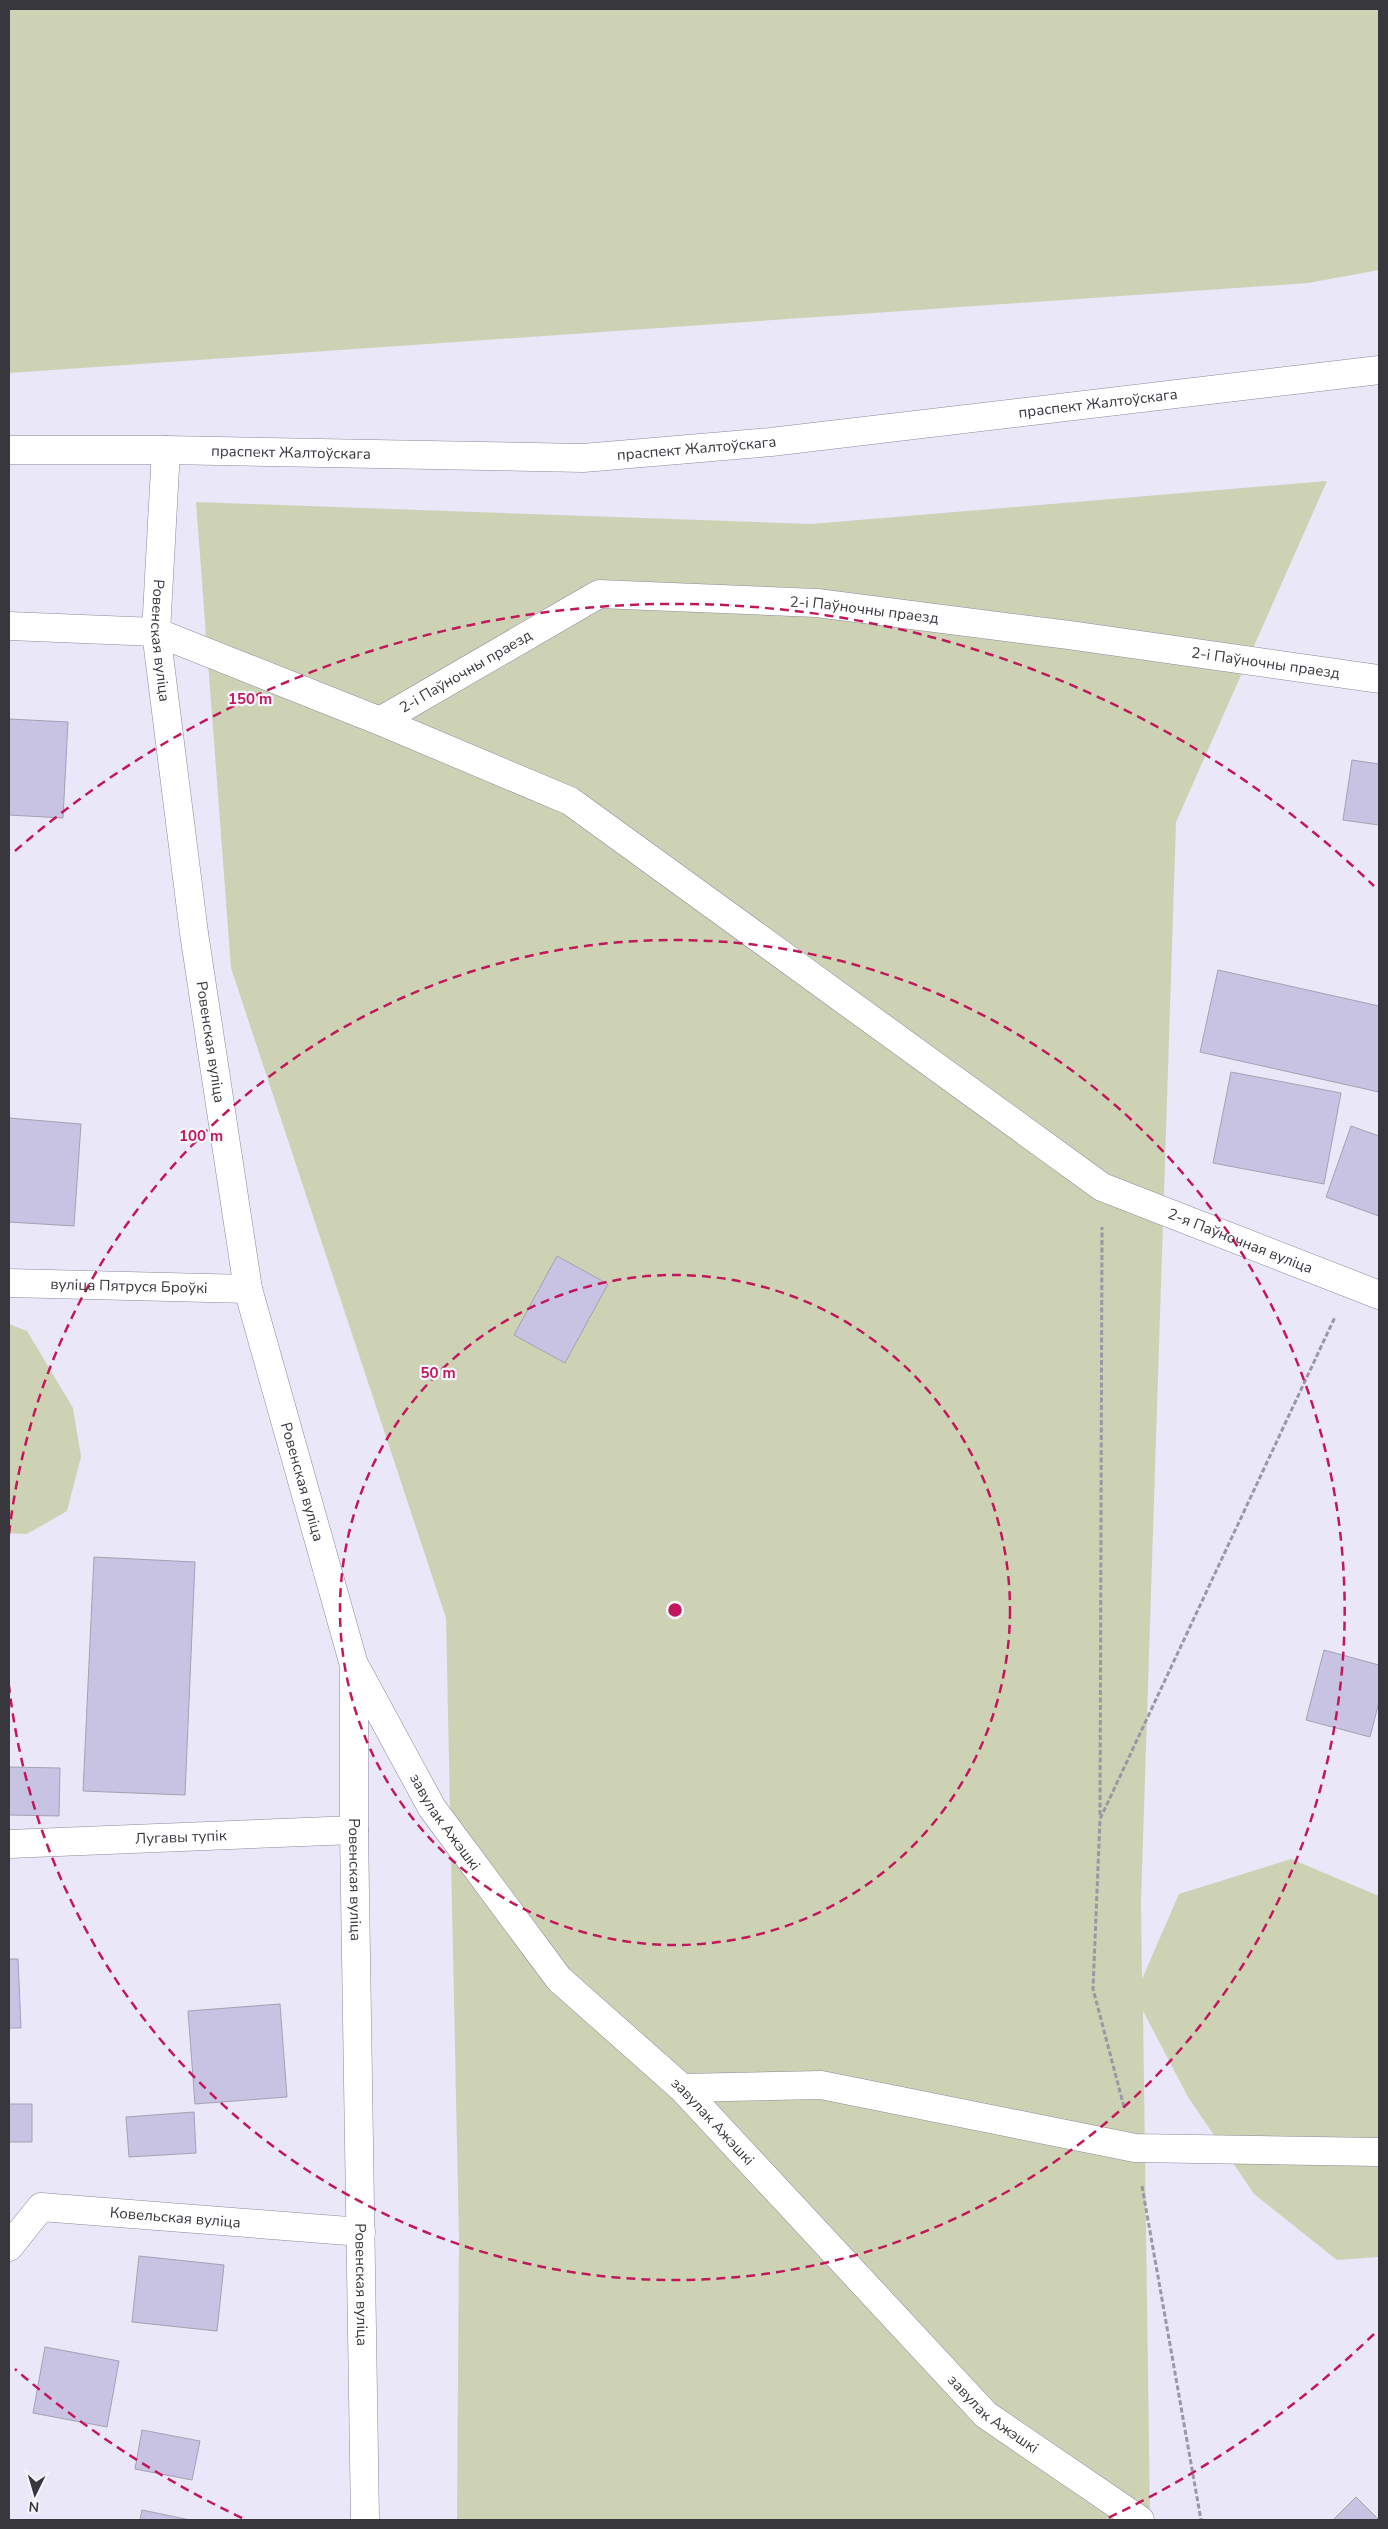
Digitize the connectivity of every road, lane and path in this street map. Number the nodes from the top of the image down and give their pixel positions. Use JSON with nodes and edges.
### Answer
{"nodes":[{"id":1,"x":1379,"y":370,"type":"edge"},
{"id":2,"x":9,"y":450,"type":"edge"},
{"id":3,"x":166,"y":450,"type":"junction"},
{"id":4,"x":9,"y":626,"type":"edge"},
{"id":5,"x":156,"y":632,"type":"junction"},
{"id":6,"x":1379,"y":679,"type":"edge"},
{"id":7,"x":380,"y":721,"type":"junction"},
{"id":8,"x":1102,"y":1187,"type":"junction"},
{"id":9,"x":9,"y":1283,"type":"edge"},
{"id":10,"x":1351,"y":1284,"type":"junction"},
{"id":11,"x":248,"y":1289,"type":"junction"},
{"id":12,"x":1379,"y":1295,"type":"edge"},
{"id":13,"x":354,"y":1665,"type":"junction"},
{"id":14,"x":1100,"y":1818,"type":"junction"},
{"id":15,"x":354,"y":1830,"type":"junction"},
{"id":16,"x":9,"y":1844,"type":"edge"},
{"id":17,"x":682,"y":2088,"type":"junction"},
{"id":18,"x":1135,"y":2148,"type":"junction"},
{"id":19,"x":1379,"y":2152,"type":"edge"},
{"id":20,"x":361,"y":2232,"type":"junction"},
{"id":21,"x":9,"y":2247,"type":"edge"},
{"id":22,"x":365,"y":2520,"type":"edge"},
{"id":23,"x":1140,"y":2520,"type":"edge"},
{"id":24,"x":1201,"y":2520,"type":"edge"}],
"edges":[{"from":1,"to":3,"type":"street","name":"праспект Жалтоўскага"},
{"from":2,"to":3,"type":"street","name":"праспект Жалтоўскага"},
{"from":3,"to":5,"type":"street","name":"Ровенская вуліца"},
{"from":4,"to":5,"type":"street","name":"2-я Паўночная вуліца"},
{"from":5,"to":7,"type":"street","name":"2-я Паўночная вуліца"},
{"from":5,"to":11,"type":"street","name":"Ровенская вуліца"},
{"from":6,"to":7,"type":"street","name":"2-і Паўночны праезд"},
{"from":7,"to":8,"type":"street","name":"2-я Паўночная вуліца"},
{"from":8,"to":10,"type":"street","name":"2-я Паўночная вуліца"},
{"from":8,"to":14,"type":"path"},
{"from":9,"to":11,"type":"street","name":"вуліца Пятруся Броўкі"},
{"from":10,"to":12,"type":"street","name":"2-я Паўночная вуліца"},
{"from":10,"to":14,"type":"path"},
{"from":11,"to":13,"type":"street","name":"Ровенская вуліца"},
{"from":13,"to":15,"type":"street","name":"Ровенская вуліца"},
{"from":13,"to":17,"type":"street","name":"завулак Ажэшкі"},
{"from":14,"to":18,"type":"path"},
{"from":15,"to":16,"type":"street","name":"Лугавы тупік"},
{"from":15,"to":20,"type":"street","name":"Ровенская вуліца"},
{"from":17,"to":18,"type":"street"},
{"from":17,"to":23,"type":"street","name":"завулак Ажэшкі"},
{"from":18,"to":19,"type":"street"},
{"from":18,"to":24,"type":"path"},
{"from":20,"to":21,"type":"street","name":"Ковельская вуліца"},
{"from":20,"to":22,"type":"street","name":"Ровенская вуліца"}]}
